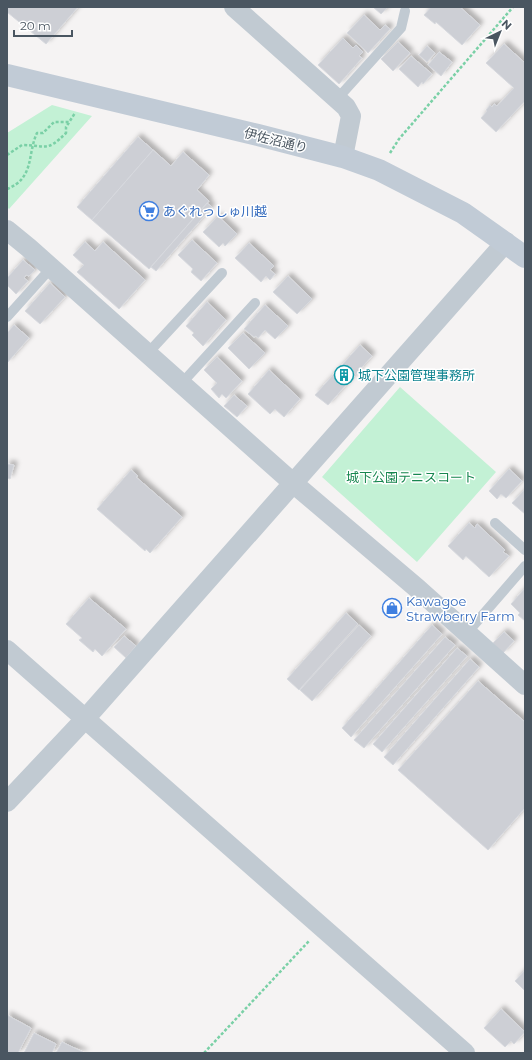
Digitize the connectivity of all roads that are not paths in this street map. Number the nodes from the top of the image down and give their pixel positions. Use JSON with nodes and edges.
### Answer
{"nodes":[{"id":1,"x":234,"y":7,"type":"edge"},
{"id":2,"x":405,"y":11,"type":"dead end"},
{"id":3,"x":7,"y":75,"type":"edge"},
{"id":4,"x":338,"y":98,"type":"junction"},
{"id":5,"x":343,"y":157,"type":"junction"},
{"id":6,"x":7,"y":230,"type":"edge"},
{"id":7,"x":506,"y":242,"type":"junction"},
{"id":8,"x":525,"y":257,"type":"edge"},
{"id":9,"x":51,"y":268,"type":"junction"},
{"id":10,"x":222,"y":273,"type":"dead end"},
{"id":11,"x":255,"y":303,"type":"dead end"},
{"id":12,"x":7,"y":317,"type":"edge"},
{"id":13,"x":148,"y":353,"type":"junction"},
{"id":14,"x":182,"y":384,"type":"junction"},
{"id":15,"x":293,"y":483,"type":"junction"},
{"id":16,"x":494,"y":523,"type":"dead end"},
{"id":17,"x":525,"y":550,"type":"edge"},
{"id":18,"x":525,"y":566,"type":"edge"},
{"id":19,"x":467,"y":633,"type":"junction"},
{"id":20,"x":7,"y":650,"type":"edge"},
{"id":21,"x":525,"y":685,"type":"edge"},
{"id":22,"x":85,"y":718,"type":"junction"},
{"id":23,"x":7,"y":802,"type":"edge"},
{"id":24,"x":465,"y":1053,"type":"edge"}],
"edges":[{"from":1,"to":4,"type":"street"},
{"from":2,"to":4,"type":"lane"},
{"from":3,"to":5,"type":"street","name":"伊佐沼通り"},
{"from":4,"to":5,"type":"street"},
{"from":5,"to":7,"type":"street","name":"伊佐沼通り"},
{"from":6,"to":9,"type":"street"},
{"from":7,"to":8,"type":"street","name":"伊佐沼通り"},
{"from":7,"to":15,"type":"street"},
{"from":9,"to":12,"type":"lane"},
{"from":9,"to":13,"type":"street"},
{"from":10,"to":13,"type":"lane"},
{"from":11,"to":14,"type":"lane"},
{"from":13,"to":14,"type":"street"},
{"from":14,"to":15,"type":"street"},
{"from":15,"to":19,"type":"street"},
{"from":15,"to":22,"type":"street"},
{"from":16,"to":17,"type":"lane"},
{"from":18,"to":19,"type":"lane"},
{"from":19,"to":21,"type":"street"},
{"from":20,"to":22,"type":"street"},
{"from":22,"to":23,"type":"street"},
{"from":22,"to":24,"type":"street"}]}
